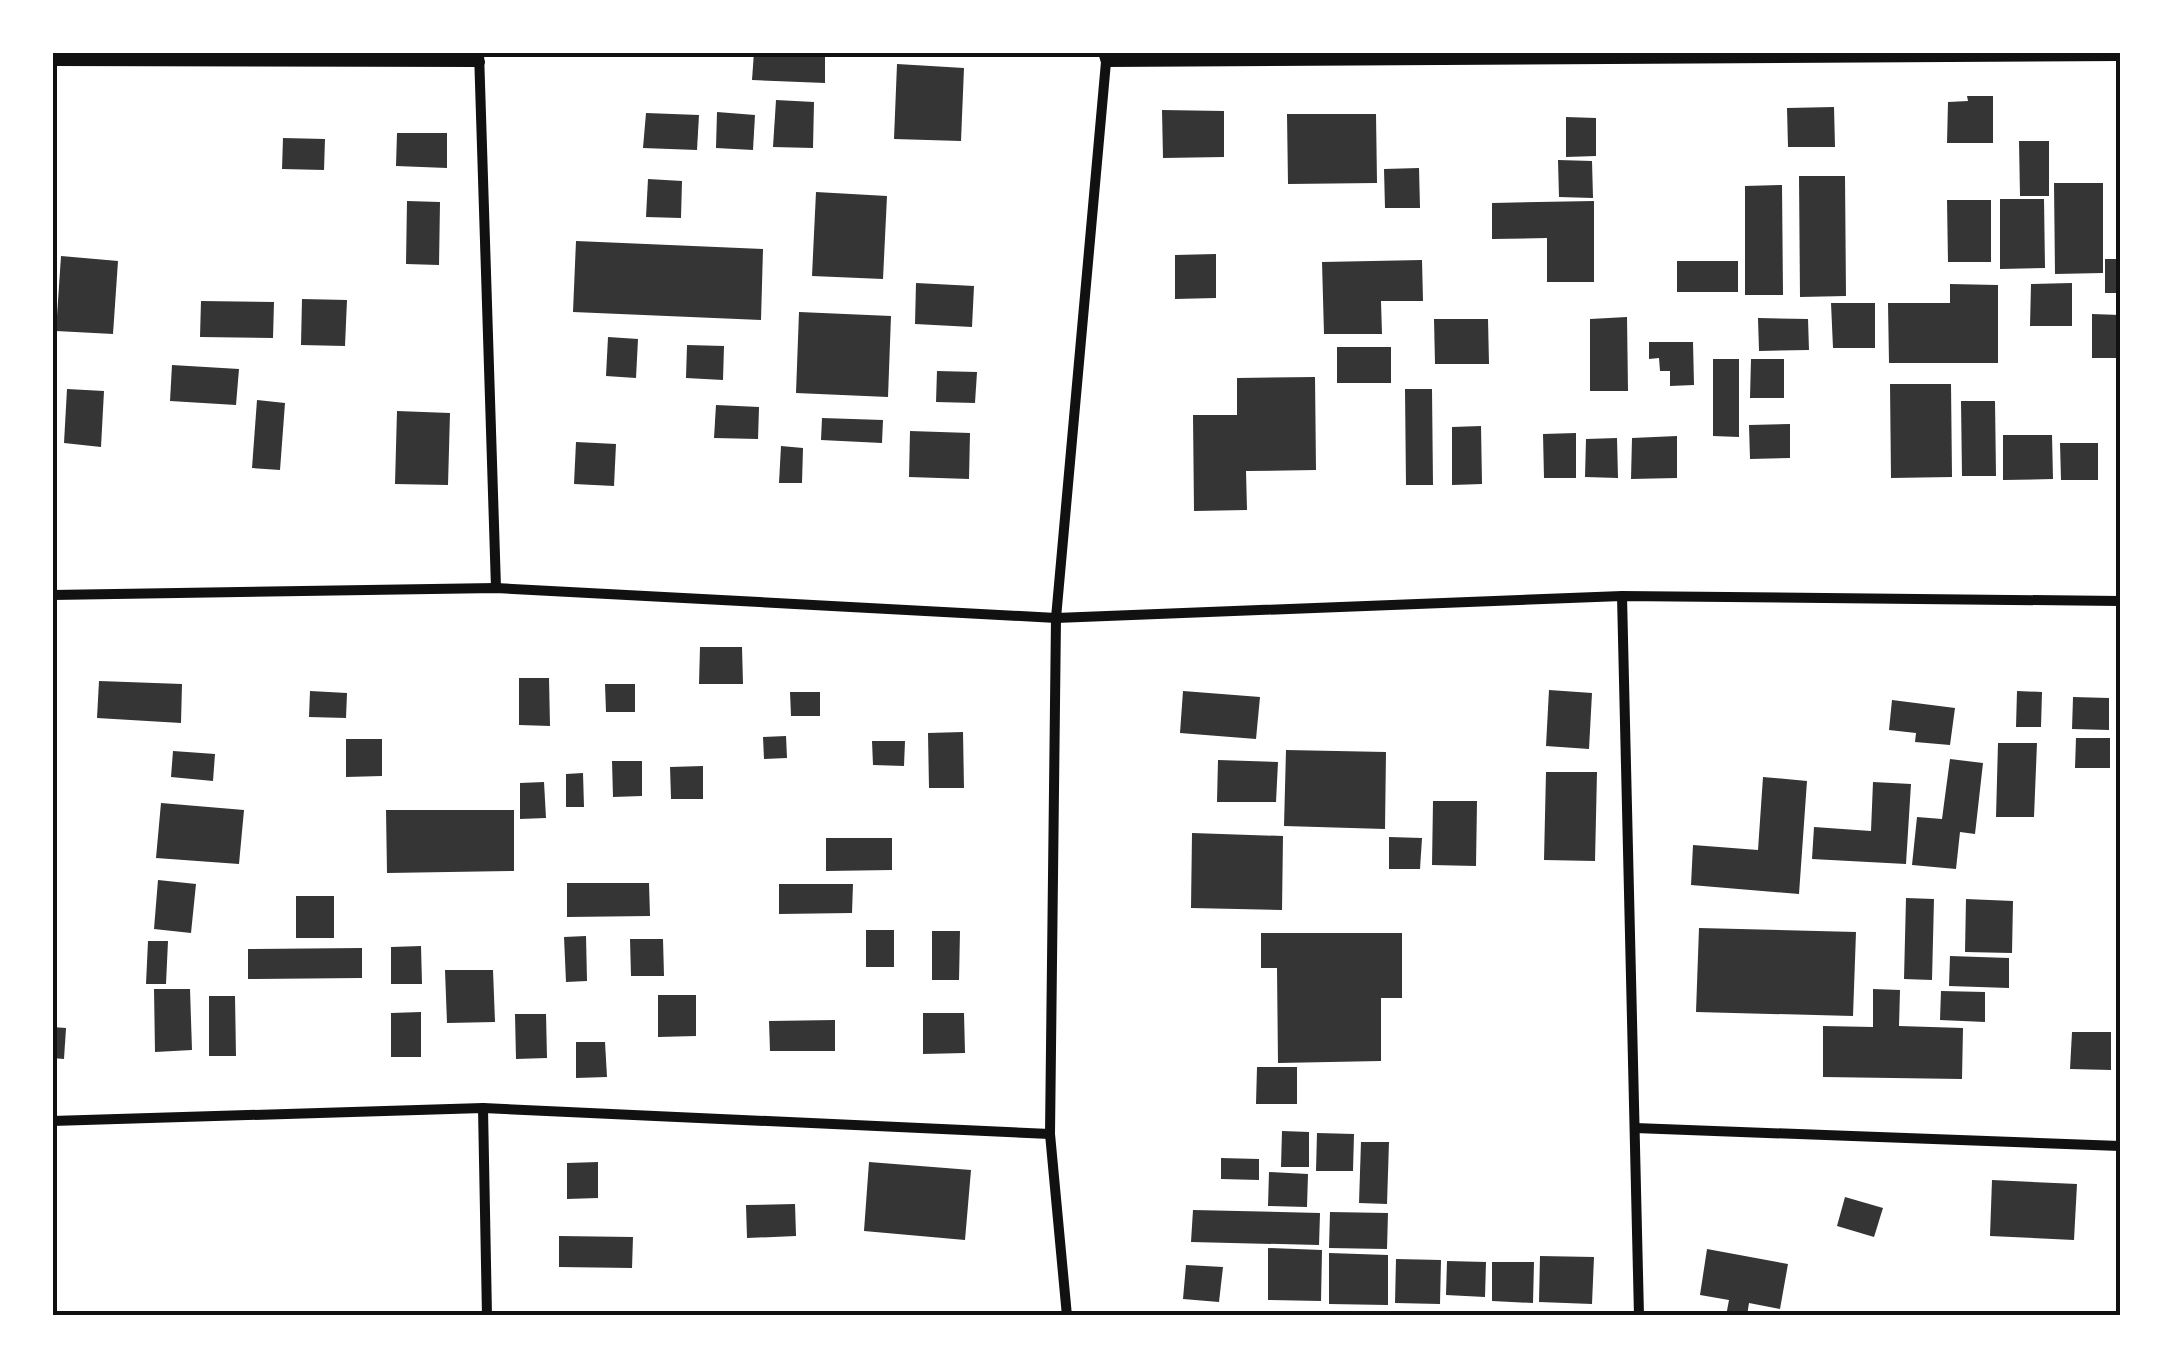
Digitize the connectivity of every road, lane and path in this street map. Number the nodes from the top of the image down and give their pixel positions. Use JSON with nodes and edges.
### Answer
{"nodes":[{"id":1,"x":2120,"y":56,"type":"edge"},
{"id":2,"x":1104,"y":57,"type":"edge"},
{"id":3,"x":480,"y":58,"type":"edge"},
{"id":4,"x":52,"y":62,"type":"edge"},
{"id":5,"x":496,"y":588,"type":"junction"},
{"id":6,"x":52,"y":595,"type":"edge"},
{"id":7,"x":1622,"y":596,"type":"junction"},
{"id":8,"x":2120,"y":601,"type":"edge"},
{"id":9,"x":1056,"y":618,"type":"junction"},
{"id":10,"x":483,"y":1108,"type":"junction"},
{"id":11,"x":52,"y":1121,"type":"edge"},
{"id":12,"x":1635,"y":1128,"type":"junction"},
{"id":13,"x":1050,"y":1134,"type":"junction"},
{"id":14,"x":2120,"y":1146,"type":"edge"},
{"id":15,"x":487,"y":1316,"type":"edge"},
{"id":16,"x":1067,"y":1316,"type":"edge"},
{"id":17,"x":1639,"y":1316,"type":"edge"}],
"edges":[{"from":1,"to":2,"type":"street"},
{"from":2,"to":9,"type":"street"},
{"from":3,"to":4,"type":"street"},
{"from":3,"to":5,"type":"street"},
{"from":5,"to":6,"type":"street"},
{"from":5,"to":9,"type":"street"},
{"from":7,"to":8,"type":"street"},
{"from":7,"to":9,"type":"street"},
{"from":7,"to":12,"type":"street"},
{"from":9,"to":13,"type":"street"},
{"from":10,"to":11,"type":"street"},
{"from":10,"to":13,"type":"street"},
{"from":10,"to":15,"type":"street"},
{"from":12,"to":14,"type":"street"},
{"from":12,"to":17,"type":"street"},
{"from":13,"to":16,"type":"street"}]}
